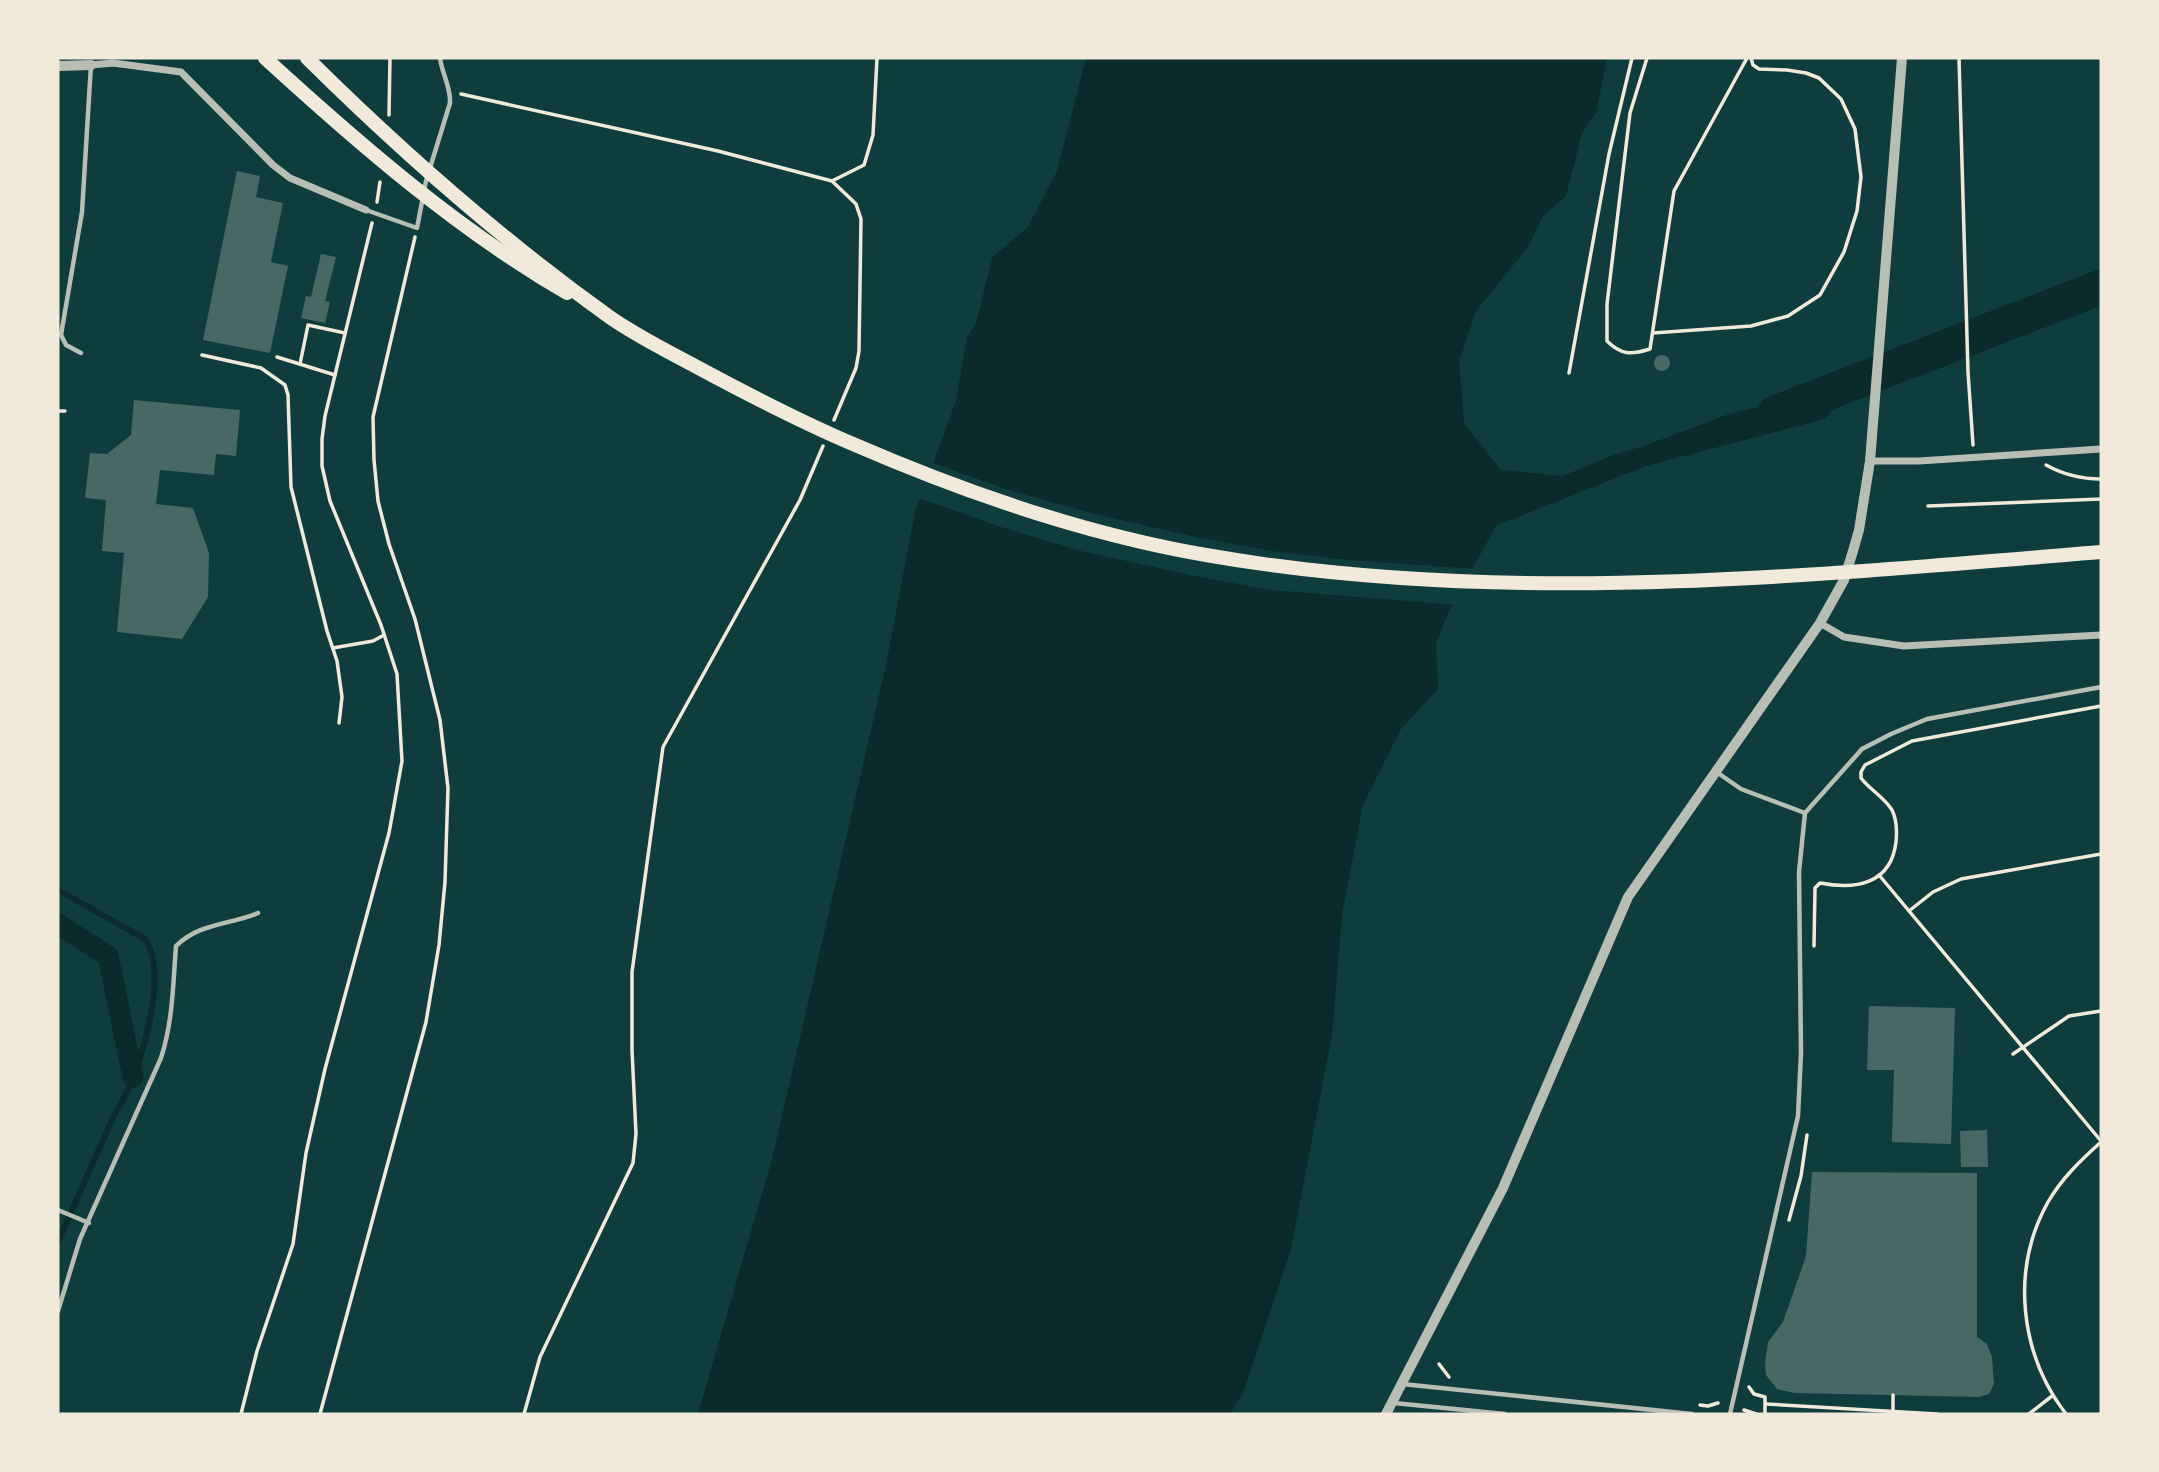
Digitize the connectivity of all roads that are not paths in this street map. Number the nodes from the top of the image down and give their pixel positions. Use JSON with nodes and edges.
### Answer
{"nodes":[{"id":1,"x":265,"y":58,"type":"edge"},
{"id":2,"x":307,"y":58,"type":"edge"},
{"id":3,"x":440,"y":58,"type":"edge"},
{"id":4,"x":1902,"y":58,"type":"edge"},
{"id":5,"x":91,"y":65,"type":"junction"},
{"id":6,"x":58,"y":66,"type":"edge"},
{"id":7,"x":366,"y":210,"type":"joint"},
{"id":8,"x":614,"y":320,"type":"junction"},
{"id":9,"x":80,"y":353,"type":"dead end"},
{"id":10,"x":2101,"y":449,"type":"edge"},
{"id":11,"x":1870,"y":461,"type":"junction"},
{"id":12,"x":2101,"y":552,"type":"edge"},
{"id":13,"x":1821,"y":623,"type":"junction"},
{"id":14,"x":2101,"y":635,"type":"edge"},
{"id":15,"x":2101,"y":687,"type":"edge"},
{"id":16,"x":1716,"y":771,"type":"junction"},
{"id":17,"x":1805,"y":813,"type":"junction"},
{"id":18,"x":258,"y":913,"type":"dead end"},
{"id":19,"x":58,"y":1210,"type":"edge"},
{"id":20,"x":86,"y":1222,"type":"junction"},
{"id":21,"x":58,"y":1311,"type":"edge"},
{"id":22,"x":1401,"y":1384,"type":"junction"},
{"id":23,"x":1391,"y":1403,"type":"junction"},
{"id":24,"x":1386,"y":1414,"type":"edge"},
{"id":25,"x":1505,"y":1414,"type":"edge"},
{"id":26,"x":1692,"y":1414,"type":"edge"},
{"id":27,"x":1730,"y":1414,"type":"edge"}],
"edges":[{"from":1,"to":8,"type":"highway"},
{"from":2,"to":8,"type":"highway"},
{"from":3,"to":7,"type":"lane"},
{"from":4,"to":11,"type":"street"},
{"from":5,"to":6,"type":"street"},
{"from":5,"to":7,"type":"street"},
{"from":5,"to":9,"type":"lane"},
{"from":8,"to":12,"type":"highway"},
{"from":10,"to":11,"type":"street"},
{"from":11,"to":13,"type":"street"},
{"from":13,"to":14,"type":"street"},
{"from":13,"to":16,"type":"street"},
{"from":15,"to":17,"type":"lane"},
{"from":16,"to":17,"type":"lane"},
{"from":16,"to":22,"type":"street"},
{"from":17,"to":27,"type":"lane"},
{"from":18,"to":20,"type":"lane"},
{"from":19,"to":20,"type":"lane"},
{"from":20,"to":21,"type":"lane"},
{"from":22,"to":23,"type":"street"},
{"from":22,"to":26,"type":"lane"},
{"from":23,"to":24,"type":"street"},
{"from":23,"to":25,"type":"lane"}]}
